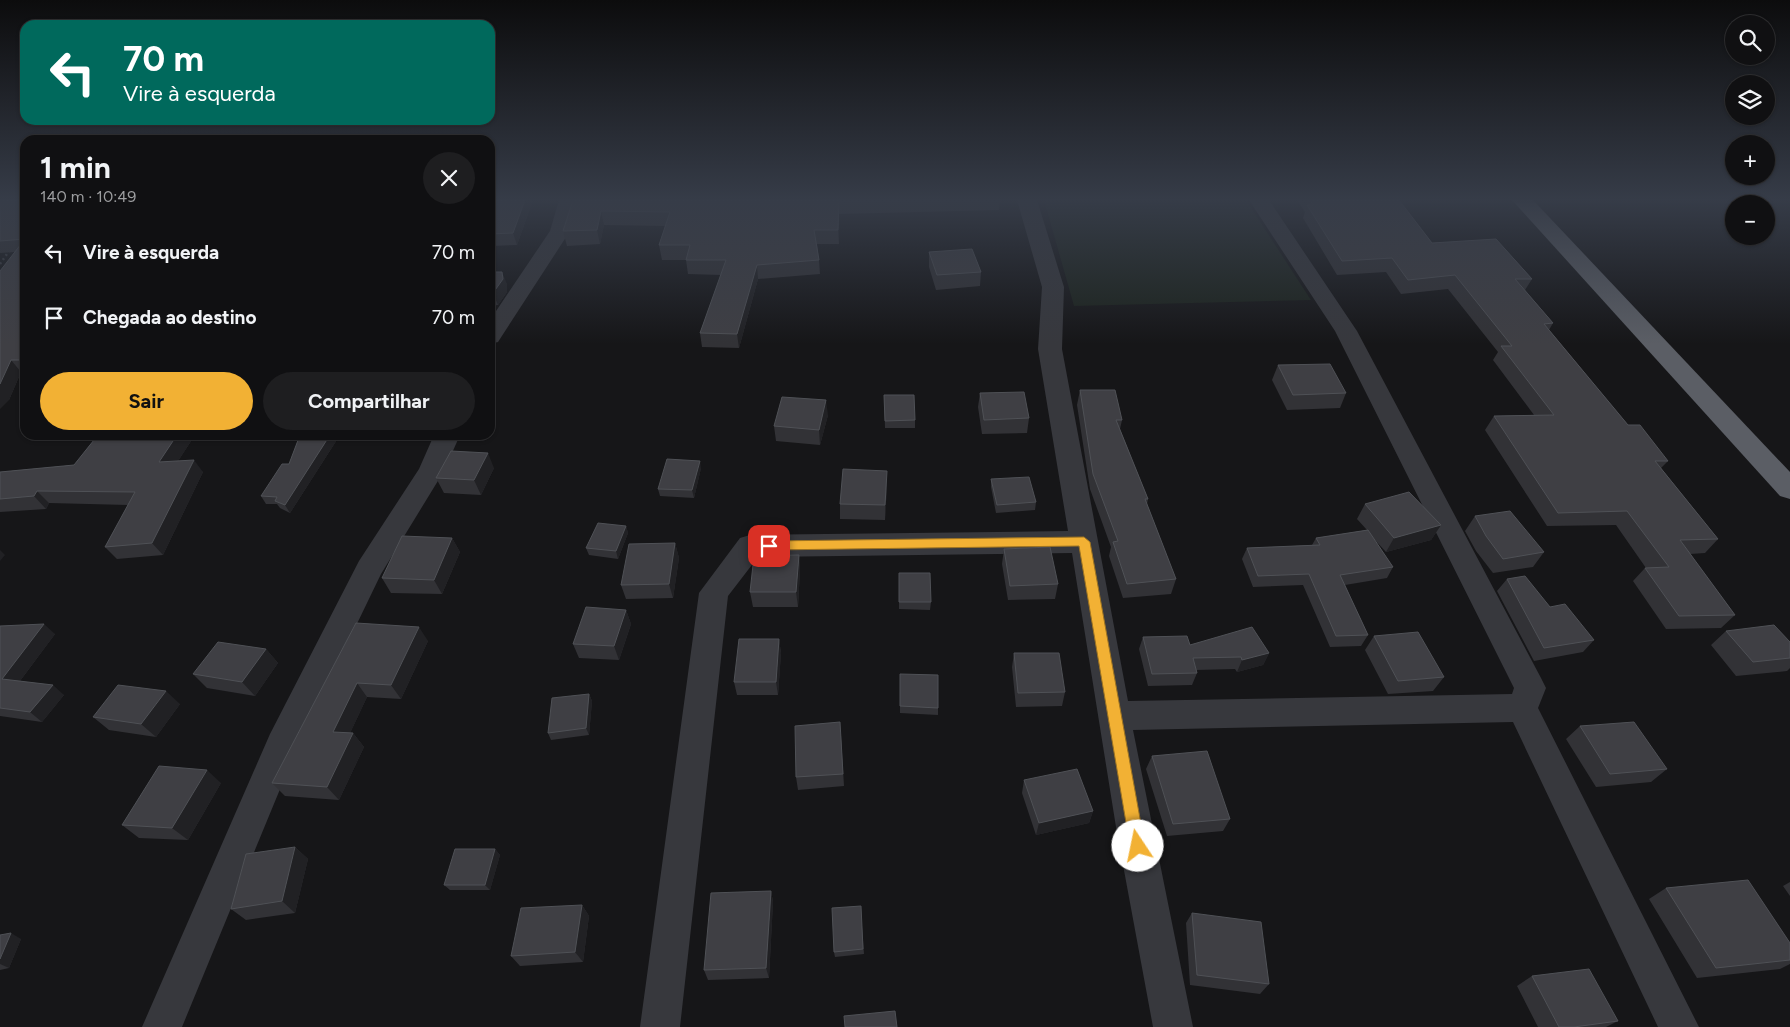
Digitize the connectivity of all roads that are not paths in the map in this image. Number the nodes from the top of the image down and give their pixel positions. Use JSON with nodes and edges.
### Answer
{"nodes":[{"id":1,"x":549,"y":248,"type":"edge"},
{"id":2,"x":1041,"y":248,"type":"edge"},
{"id":3,"x":1291,"y":248,"type":"edge"},
{"id":4,"x":1566,"y":248,"type":"edge"},
{"id":5,"x":495,"y":329,"type":"edge"},
{"id":6,"x":445,"y":440,"type":"edge"},
{"id":7,"x":1790,"y":489,"type":"edge"},
{"id":8,"x":1084,"y":542,"type":"junction"},
{"id":9,"x":1522,"y":708,"type":"junction"},
{"id":10,"x":1114,"y":716,"type":"junction"},
{"id":11,"x":162,"y":1027,"type":"edge"},
{"id":12,"x":660,"y":1027,"type":"edge"},
{"id":13,"x":1173,"y":1027,"type":"edge"},
{"id":14,"x":1679,"y":1027,"type":"edge"}],
"edges":[{"from":1,"to":5,"type":"street"},
{"from":2,"to":8,"type":"street"},
{"from":3,"to":9,"type":"street"},
{"from":4,"to":7,"type":"highway"},
{"from":6,"to":11,"type":"street"},
{"from":8,"to":10,"type":"street"},
{"from":8,"to":12,"type":"street"},
{"from":9,"to":10,"type":"street"},
{"from":9,"to":14,"type":"street"},
{"from":10,"to":13,"type":"street"}]}
